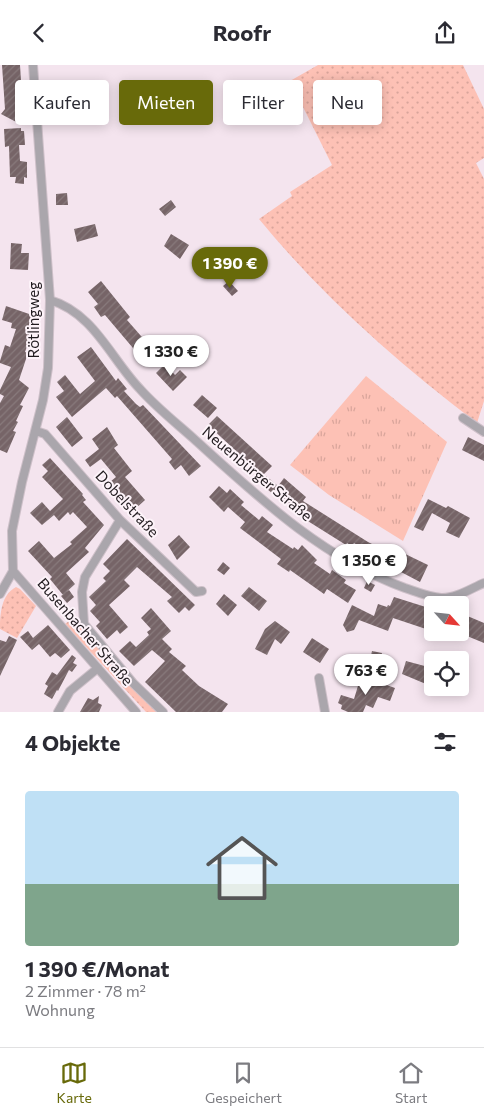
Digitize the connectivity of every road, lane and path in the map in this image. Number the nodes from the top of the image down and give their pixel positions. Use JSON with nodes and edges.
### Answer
{"nodes":[{"id":1,"x":33,"y":65,"type":"edge"},
{"id":2,"x":50,"y":300,"type":"junction"},
{"id":3,"x":463,"y":418,"type":"dead end"},
{"id":4,"x":36,"y":431,"type":"junction"},
{"id":5,"x":484,"y":431,"type":"edge"},
{"id":6,"x":120,"y":520,"type":"junction"},
{"id":7,"x":13,"y":571,"type":"junction"},
{"id":8,"x":484,"y":583,"type":"edge"},
{"id":9,"x":202,"y":591,"type":"dead end"},
{"id":10,"x":0,"y":594,"type":"edge"},
{"id":11,"x":98,"y":668,"type":"junction"},
{"id":12,"x":318,"y":679,"type":"dead end"},
{"id":13,"x":58,"y":712,"type":"edge"},
{"id":14,"x":136,"y":712,"type":"edge"},
{"id":15,"x":163,"y":712,"type":"edge"},
{"id":16,"x":326,"y":712,"type":"edge"}],
"edges":[{"from":1,"to":2,"type":"street","name":"Rötlingweg"},
{"from":2,"to":4,"type":"street","name":"Rötlingweg"},
{"from":2,"to":8,"type":"street","name":"Neuenbürger Straße"},
{"from":3,"to":5,"type":"street"},
{"from":4,"to":6,"type":"street","name":"Dobelstraße"},
{"from":4,"to":7,"type":"street","name":"Rötlingweg"},
{"from":6,"to":9,"type":"street","name":"Dobelstraße"},
{"from":6,"to":15,"type":"street"},
{"from":7,"to":10,"type":"street"},
{"from":7,"to":11,"type":"street","name":"Busenbacher Straße"},
{"from":11,"to":13,"type":"street"},
{"from":11,"to":14,"type":"street","name":"Busenbacher Straße"},
{"from":12,"to":16,"type":"street"}]}
